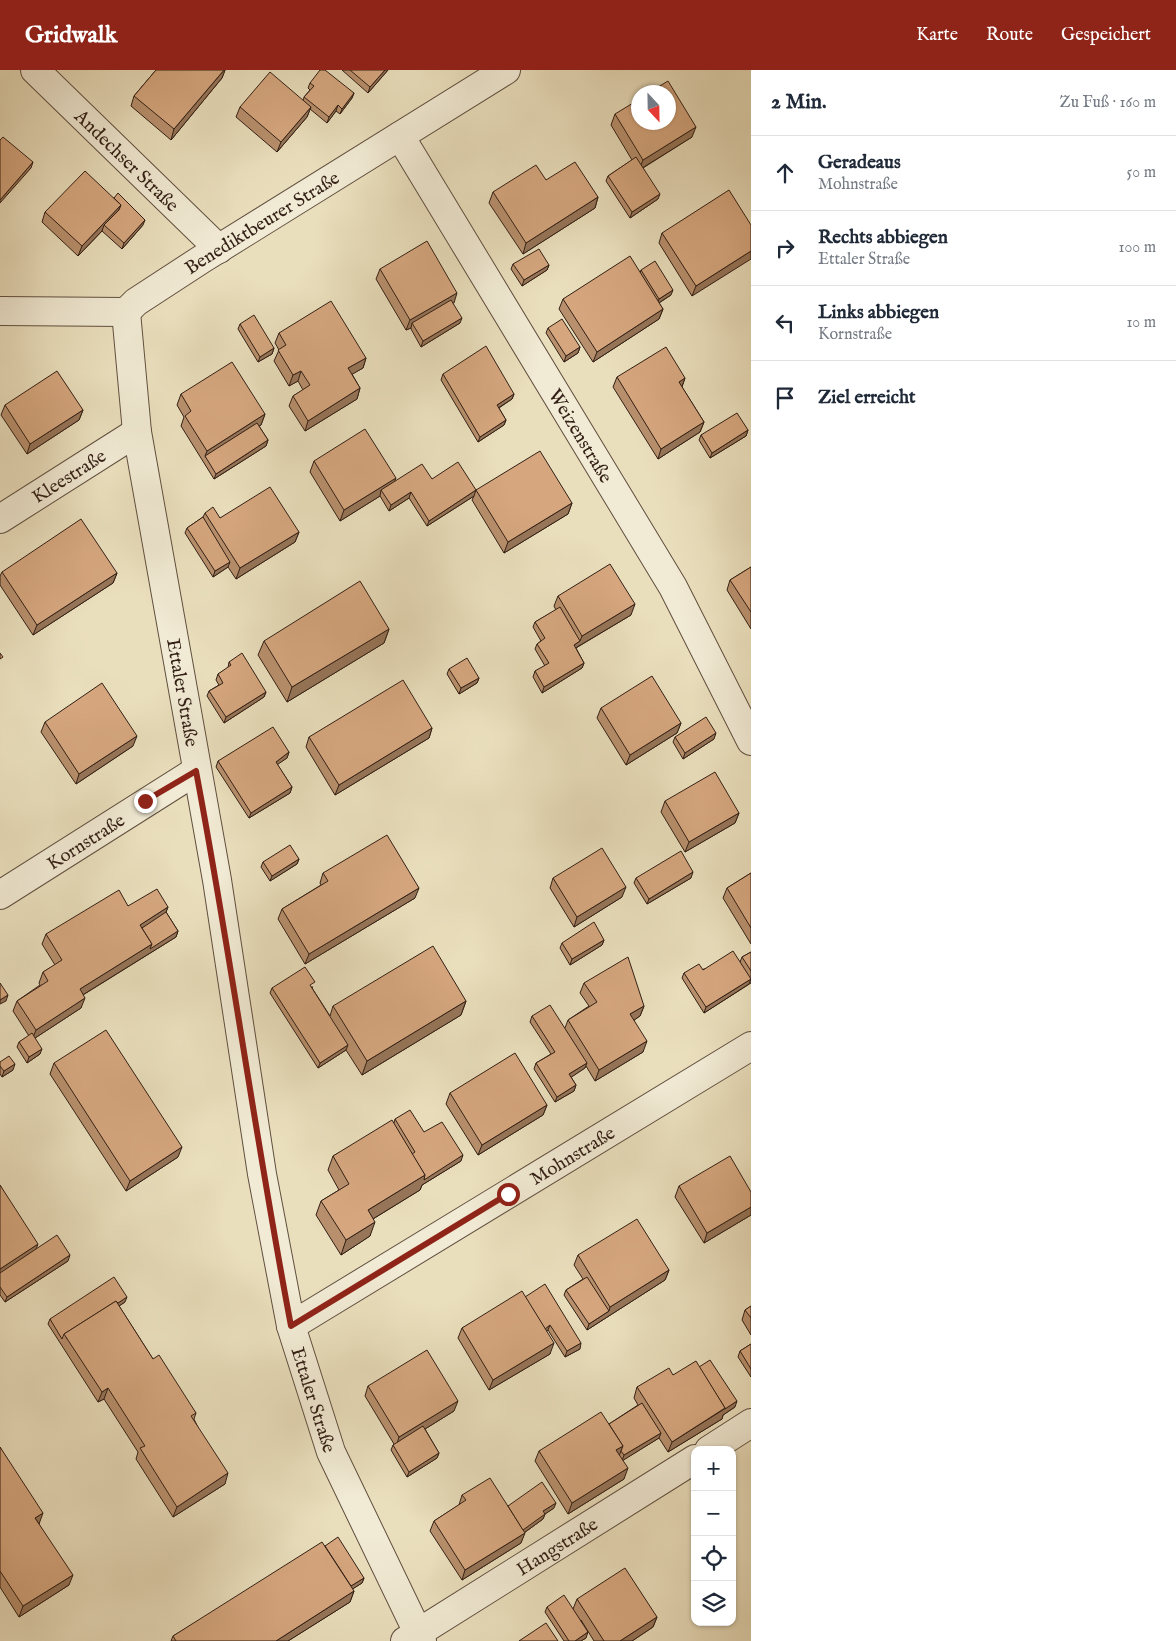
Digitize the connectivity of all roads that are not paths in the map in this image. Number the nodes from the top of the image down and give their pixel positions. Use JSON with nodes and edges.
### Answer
{"nodes":[{"id":1,"x":35,"y":70,"type":"edge"},
{"id":2,"x":506,"y":70,"type":"edge"},
{"id":3,"x":400,"y":136,"type":"junction"},
{"id":4,"x":219,"y":249,"type":"junction"},
{"id":5,"x":0,"y":311,"type":"edge"},
{"id":6,"x":126,"y":312,"type":"junction"},
{"id":7,"x":137,"y":432,"type":"junction"},
{"id":8,"x":0,"y":519,"type":"edge"},
{"id":9,"x":751,"y":741,"type":"edge"},
{"id":10,"x":196,"y":771,"type":"junction"},
{"id":11,"x":0,"y":895,"type":"edge"},
{"id":12,"x":751,"y":1046,"type":"edge"},
{"id":13,"x":291,"y":1326,"type":"junction"},
{"id":14,"x":751,"y":1423,"type":"edge"},
{"id":15,"x":715,"y":1446,"type":"edge"},
{"id":16,"x":691,"y":1462,"type":"edge"},
{"id":17,"x":415,"y":1638,"type":"edge"}],
"edges":[{"from":1,"to":4,"type":"street","name":"Andechser Straße"},
{"from":2,"to":3,"type":"street","name":"Benediktbeurer Straße"},
{"from":3,"to":4,"type":"street","name":"Benediktbeurer Straße"},
{"from":3,"to":9,"type":"street","name":"Weizenstraße"},
{"from":4,"to":6,"type":"street","name":"Benediktbeurer Straße"},
{"from":5,"to":6,"type":"street"},
{"from":6,"to":7,"type":"street","name":"Ettaler Straße"},
{"from":7,"to":8,"type":"street","name":"Kleestraße"},
{"from":7,"to":10,"type":"street","name":"Ettaler Straße"},
{"from":10,"to":11,"type":"street","name":"Kornstraße"},
{"from":10,"to":13,"type":"street","name":"Ettaler Straße"},
{"from":12,"to":13,"type":"street","name":"Mohnstraße"},
{"from":13,"to":17,"type":"street","name":"Ettaler Straße"},
{"from":14,"to":15,"type":"street"},
{"from":16,"to":17,"type":"street","name":"Hangstraße"}]}
